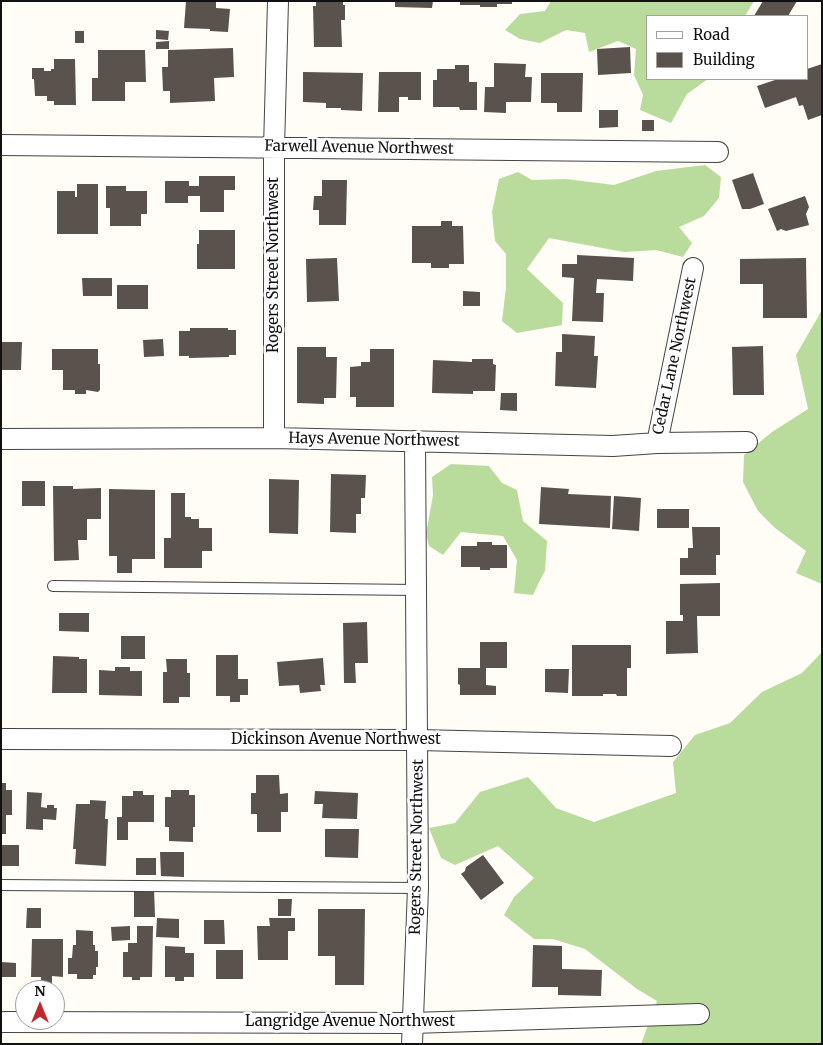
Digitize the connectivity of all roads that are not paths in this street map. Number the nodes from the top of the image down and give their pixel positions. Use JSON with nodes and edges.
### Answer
{"nodes":[{"id":1,"x":278,"y":1,"type":"edge"},
{"id":2,"x":1,"y":145,"type":"edge"},
{"id":3,"x":274,"y":148,"type":"junction"},
{"id":4,"x":718,"y":152,"type":"dead end"},
{"id":5,"x":693,"y":268,"type":"dead end"},
{"id":6,"x":274,"y":438,"type":"junction"},
{"id":7,"x":1,"y":439,"type":"edge"},
{"id":8,"x":415,"y":441,"type":"junction"},
{"id":9,"x":747,"y":442,"type":"dead end"},
{"id":10,"x":657,"y":443,"type":"junction"},
{"id":11,"x":53,"y":586,"type":"dead end"},
{"id":12,"x":417,"y":590,"type":"junction"},
{"id":13,"x":1,"y":739,"type":"edge"},
{"id":14,"x":418,"y":740,"type":"junction"},
{"id":15,"x":671,"y":746,"type":"dead end"},
{"id":16,"x":1,"y":885,"type":"edge"},
{"id":17,"x":418,"y":888,"type":"junction"},
{"id":18,"x":699,"y":1014,"type":"dead end"},
{"id":19,"x":1,"y":1022,"type":"edge"},
{"id":20,"x":412,"y":1023,"type":"junction"},
{"id":21,"x":412,"y":1044,"type":"edge"}],
"edges":[{"from":1,"to":3,"type":"street","name":"Rogers Street Northwest"},
{"from":2,"to":3,"type":"street","name":"Farwell Avenue Northwest"},
{"from":3,"to":4,"type":"street","name":"Farwell Avenue Northwest"},
{"from":3,"to":6,"type":"street","name":"Rogers Street Northwest"},
{"from":5,"to":10,"type":"street","name":"Cedar Lane Northwest"},
{"from":6,"to":7,"type":"street","name":"Hays Avenue Northwest"},
{"from":6,"to":8,"type":"street","name":"Hays Avenue Northwest"},
{"from":8,"to":10,"type":"street","name":"Hays Avenue Northwest"},
{"from":8,"to":12,"type":"street","name":"Rogers Street Northwest"},
{"from":9,"to":10,"type":"street","name":"Hays Avenue Northwest"},
{"from":11,"to":12,"type":"lane"},
{"from":12,"to":14,"type":"street","name":"Rogers Street Northwest"},
{"from":13,"to":14,"type":"street","name":"Dickinson Avenue Northwest"},
{"from":14,"to":15,"type":"street","name":"Dickinson Avenue Northwest"},
{"from":14,"to":17,"type":"street","name":"Rogers Street Northwest"},
{"from":16,"to":17,"type":"lane"},
{"from":17,"to":20,"type":"street","name":"Rogers Street Northwest"},
{"from":18,"to":20,"type":"street","name":"Langridge Avenue Northwest"},
{"from":19,"to":20,"type":"street","name":"Langridge Avenue Northwest"},
{"from":20,"to":21,"type":"street","name":"Rogers Street Northwest"}]}
